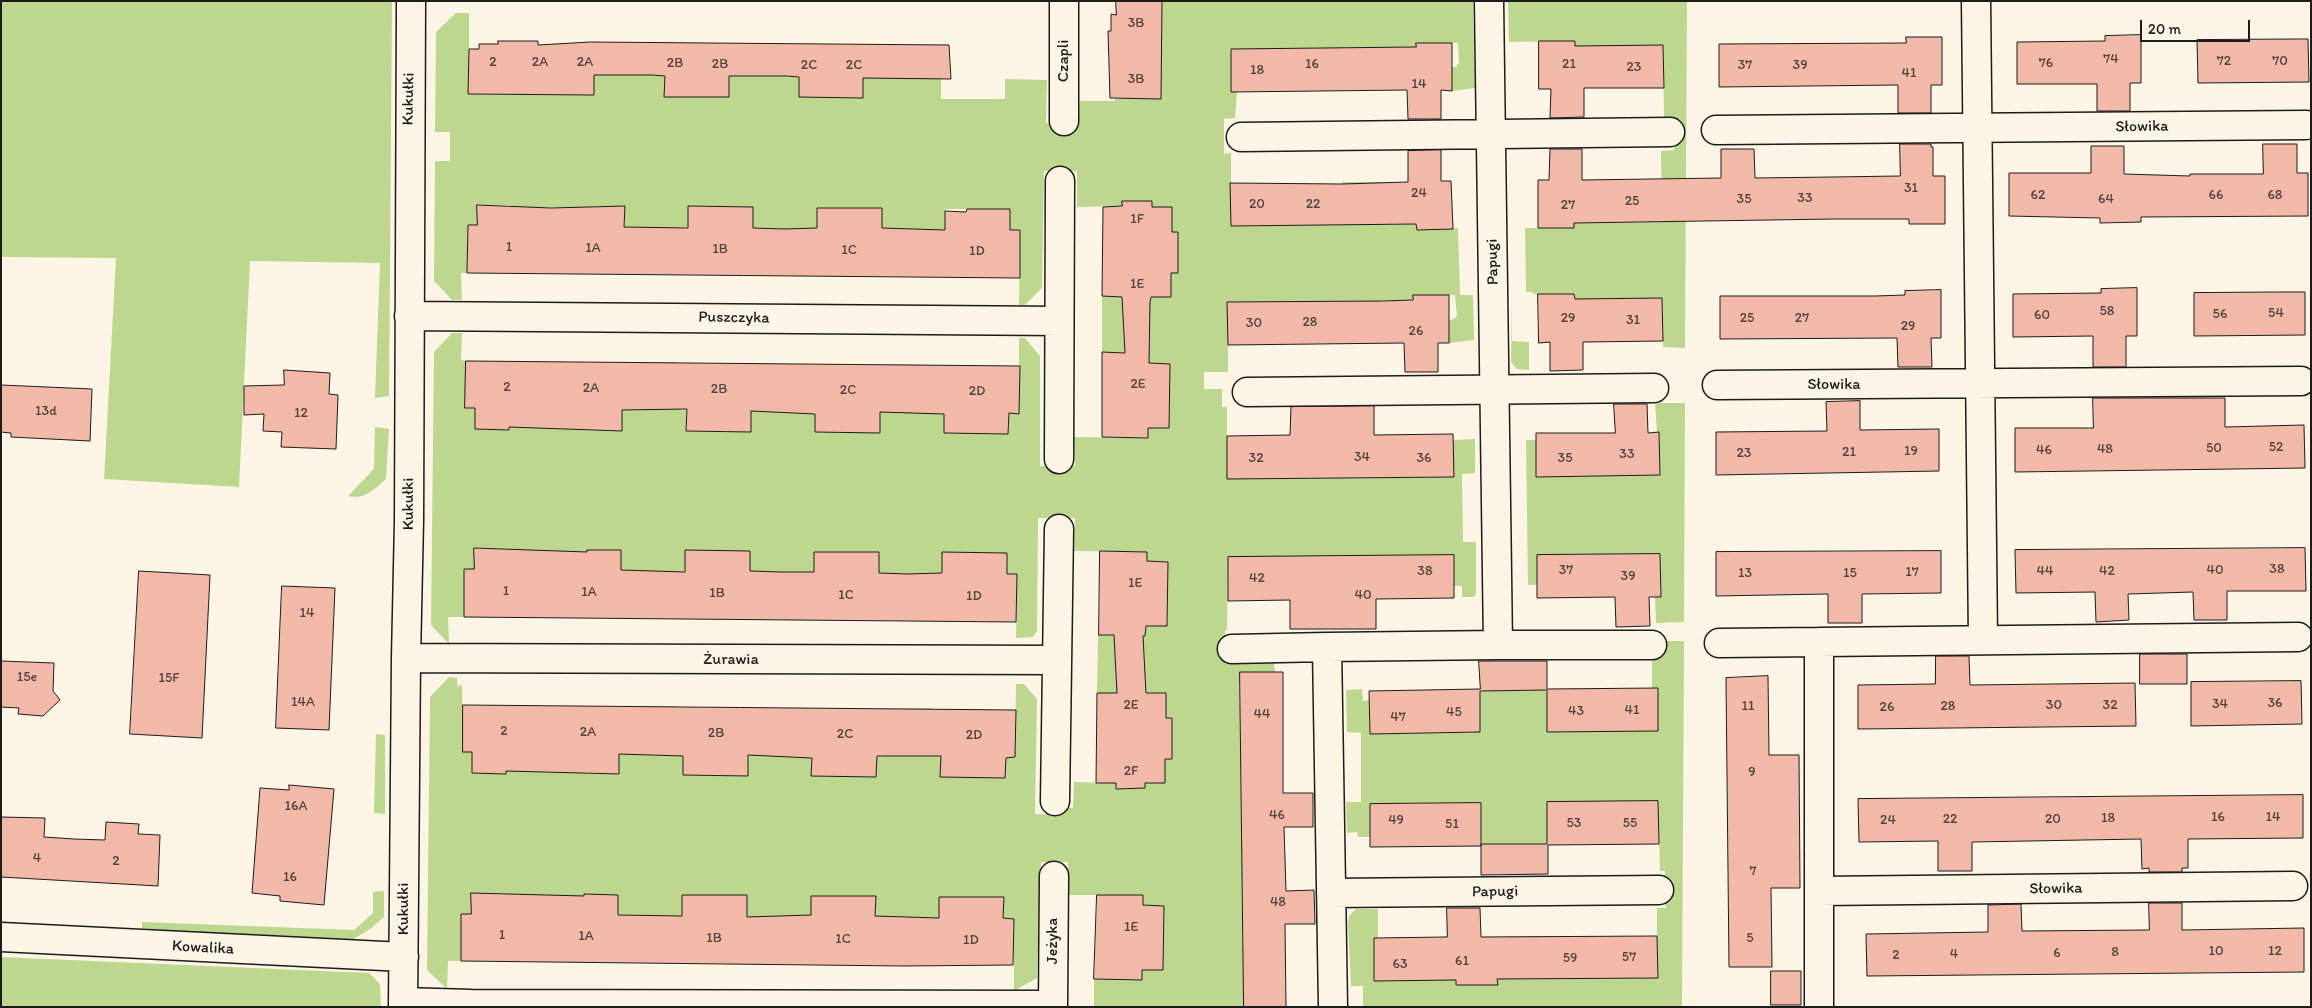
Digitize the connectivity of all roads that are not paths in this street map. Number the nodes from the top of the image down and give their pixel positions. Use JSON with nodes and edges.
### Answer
{"nodes":[{"id":1,"x":411,"y":1,"type":"edge"},
{"id":2,"x":1064,"y":1,"type":"edge"},
{"id":3,"x":1489,"y":1,"type":"edge"},
{"id":4,"x":1976,"y":1,"type":"edge"},
{"id":5,"x":1064,"y":121,"type":"dead end"},
{"id":6,"x":2306,"y":125,"type":"dead end"},
{"id":7,"x":1979,"y":128,"type":"junction"},
{"id":8,"x":1716,"y":130,"type":"dead end"},
{"id":9,"x":1670,"y":132,"type":"dead end"},
{"id":10,"x":1492,"y":135,"type":"junction"},
{"id":11,"x":1241,"y":137,"type":"dead end"},
{"id":12,"x":1060,"y":181,"type":"dead end"},
{"id":13,"x":409,"y":316,"type":"junction"},
{"id":14,"x":1059,"y":321,"type":"junction"},
{"id":15,"x":2301,"y":381,"type":"dead end"},
{"id":16,"x":1981,"y":384,"type":"junction"},
{"id":17,"x":1717,"y":385,"type":"dead end"},
{"id":18,"x":1654,"y":388,"type":"dead end"},
{"id":19,"x":1494,"y":390,"type":"junction"},
{"id":20,"x":1247,"y":392,"type":"dead end"},
{"id":21,"x":1059,"y":458,"type":"dead end"},
{"id":22,"x":1059,"y":529,"type":"dead end"},
{"id":23,"x":2298,"y":637,"type":"dead end"},
{"id":24,"x":1983,"y":639,"type":"junction"},
{"id":25,"x":1819,"y":642,"type":"junction"},
{"id":26,"x":1719,"y":643,"type":"dead end"},
{"id":27,"x":1498,"y":645,"type":"junction"},
{"id":28,"x":1652,"y":645,"type":"dead end"},
{"id":29,"x":1328,"y":646,"type":"junction"},
{"id":30,"x":1232,"y":648,"type":"dead end"},
{"id":31,"x":406,"y":658,"type":"junction"},
{"id":32,"x":1057,"y":660,"type":"junction"},
{"id":33,"x":1055,"y":801,"type":"dead end"},
{"id":34,"x":1054,"y":876,"type":"dead end"},
{"id":35,"x":2294,"y":886,"type":"dead end"},
{"id":36,"x":1658,"y":890,"type":"dead end"},
{"id":37,"x":1819,"y":891,"type":"junction"},
{"id":38,"x":1331,"y":893,"type":"junction"},
{"id":39,"x":1,"y":937,"type":"edge"},
{"id":40,"x":404,"y":958,"type":"junction"},
{"id":41,"x":403,"y":1004,"type":"edge"},
{"id":42,"x":1053,"y":1006,"type":"edge"},
{"id":43,"x":1334,"y":1007,"type":"edge"},
{"id":44,"x":1819,"y":1007,"type":"edge"}],
"edges":[{"from":1,"to":13,"type":"street","name":"Kukułki"},
{"from":2,"to":5,"type":"street","name":"Czapli"},
{"from":3,"to":10,"type":"street","name":"Papugi"},
{"from":4,"to":7,"type":"street"},
{"from":6,"to":7,"type":"street","name":"Słowika"},
{"from":7,"to":8,"type":"street","name":"Słowika"},
{"from":7,"to":16,"type":"street"},
{"from":9,"to":10,"type":"street"},
{"from":10,"to":11,"type":"street"},
{"from":10,"to":19,"type":"street","name":"Papugi"},
{"from":12,"to":14,"type":"street"},
{"from":13,"to":14,"type":"street","name":"Puszczyka"},
{"from":13,"to":31,"type":"street","name":"Kukułki"},
{"from":14,"to":21,"type":"street"},
{"from":15,"to":16,"type":"street","name":"Słowika"},
{"from":16,"to":17,"type":"street","name":"Słowika"},
{"from":16,"to":24,"type":"street"},
{"from":18,"to":19,"type":"street"},
{"from":19,"to":20,"type":"street"},
{"from":19,"to":27,"type":"street","name":"Papugi"},
{"from":22,"to":32,"type":"street"},
{"from":23,"to":24,"type":"street"},
{"from":24,"to":25,"type":"street"},
{"from":25,"to":26,"type":"street"},
{"from":25,"to":37,"type":"street"},
{"from":27,"to":28,"type":"street"},
{"from":27,"to":29,"type":"street"},
{"from":29,"to":30,"type":"street"},
{"from":29,"to":38,"type":"street"},
{"from":31,"to":32,"type":"street","name":"Żurawia"},
{"from":31,"to":40,"type":"street","name":"Kukułki"},
{"from":32,"to":33,"type":"street"},
{"from":34,"to":42,"type":"street","name":"Jeżyka"},
{"from":35,"to":37,"type":"street","name":"Słowika"},
{"from":36,"to":38,"type":"street","name":"Papugi"},
{"from":37,"to":44,"type":"street"},
{"from":38,"to":43,"type":"street"},
{"from":39,"to":40,"type":"street","name":"Kowalika"},
{"from":40,"to":41,"type":"street","name":"Kukułki"},
{"from":41,"to":42,"type":"street","name":"Jeżyka"}]}
